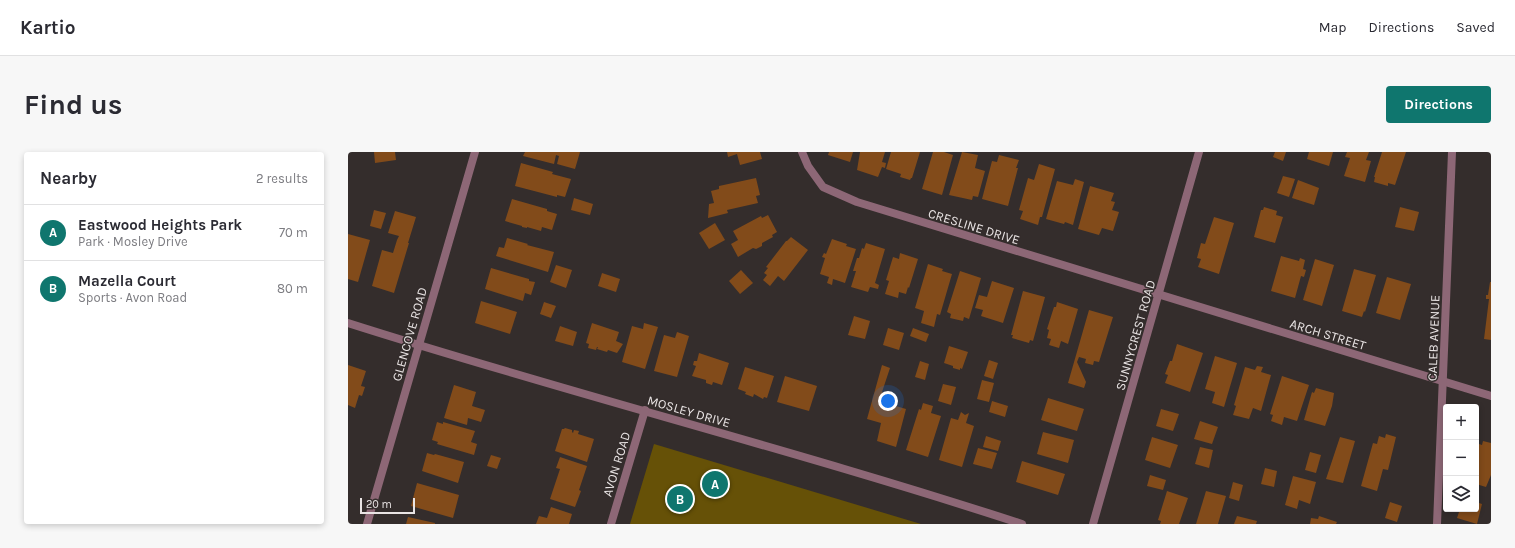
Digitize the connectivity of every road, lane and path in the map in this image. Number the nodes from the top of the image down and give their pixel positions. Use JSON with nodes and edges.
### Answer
{"nodes":[{"id":1,"x":475,"y":152,"type":"edge"},
{"id":2,"x":802,"y":152,"type":"edge"},
{"id":3,"x":1199,"y":152,"type":"edge"},
{"id":4,"x":1452,"y":152,"type":"edge"},
{"id":5,"x":1158,"y":295,"type":"junction"},
{"id":6,"x":348,"y":323,"type":"edge"},
{"id":7,"x":418,"y":346,"type":"junction"},
{"id":8,"x":1443,"y":381,"type":"junction"},
{"id":9,"x":1491,"y":396,"type":"edge"},
{"id":10,"x":644,"y":410,"type":"junction"},
{"id":11,"x":367,"y":524,"type":"edge"},
{"id":12,"x":611,"y":524,"type":"edge"},
{"id":13,"x":1022,"y":524,"type":"edge"},
{"id":14,"x":1093,"y":524,"type":"edge"},
{"id":15,"x":1437,"y":524,"type":"edge"}],
"edges":[{"from":1,"to":7,"type":"street","name":"GLENCOVE ROAD"},
{"from":2,"to":5,"type":"street","name":"CRESLINE DRIVE"},
{"from":3,"to":5,"type":"street","name":"SUNNYCREST ROAD"},
{"from":4,"to":8,"type":"street","name":"CALEB AVENUE"},
{"from":5,"to":8,"type":"street","name":"ARCH STREET"},
{"from":5,"to":14,"type":"street","name":"SUNNYCREST ROAD"},
{"from":6,"to":7,"type":"street","name":"MOSLEY DRIVE"},
{"from":7,"to":10,"type":"street","name":"MOSLEY DRIVE"},
{"from":7,"to":11,"type":"street","name":"GLENCOVE ROAD"},
{"from":8,"to":9,"type":"street","name":"ARCH STREET"},
{"from":8,"to":15,"type":"street","name":"CALEB AVENUE"},
{"from":10,"to":12,"type":"street","name":"AVON ROAD"},
{"from":10,"to":13,"type":"street","name":"MOSLEY DRIVE"}]}
